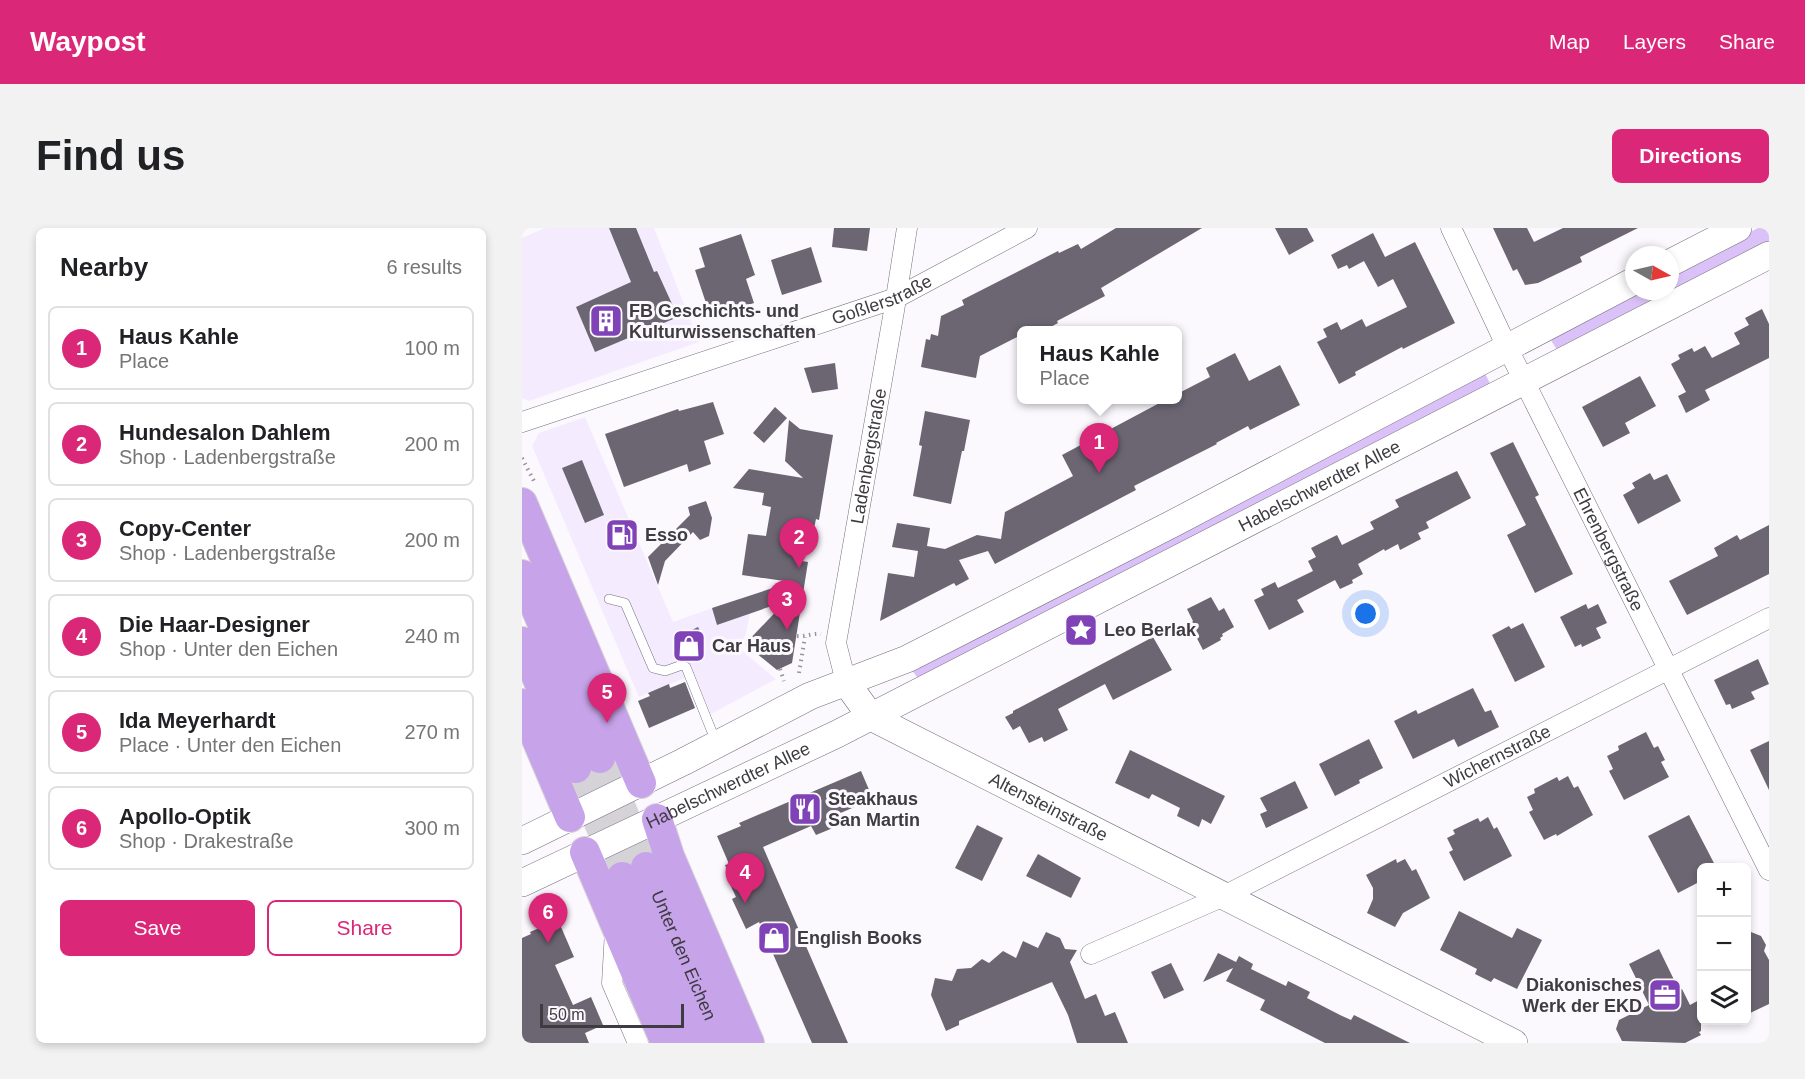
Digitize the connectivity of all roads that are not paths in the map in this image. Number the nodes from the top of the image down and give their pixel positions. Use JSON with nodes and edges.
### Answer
{"nodes":[{"id":1,"x":907,"y":228,"type":"edge"},
{"id":2,"x":1027,"y":228,"type":"edge"},
{"id":3,"x":1451,"y":228,"type":"edge"},
{"id":4,"x":1738,"y":228,"type":"edge"},
{"id":5,"x":1769,"y":255,"type":"edge"},
{"id":6,"x":1679,"y":258,"type":"edge"},
{"id":7,"x":1625,"y":286,"type":"edge"},
{"id":8,"x":896,"y":298,"type":"junction"},
{"id":9,"x":1507,"y":347,"type":"junction"},
{"id":10,"x":1524,"y":381,"type":"junction"},
{"id":11,"x":522,"y":422,"type":"edge"},
{"id":12,"x":522,"y":503,"type":"edge"},
{"id":13,"x":522,"y":575,"type":"edge"},
{"id":14,"x":609,"y":599,"type":"dead end"},
{"id":15,"x":1769,"y":618,"type":"edge"},
{"id":16,"x":522,"y":642,"type":"edge"},
{"id":17,"x":1668,"y":669,"type":"junction"},
{"id":18,"x":846,"y":682,"type":"junction"},
{"id":19,"x":522,"y":704,"type":"edge"},
{"id":20,"x":872,"y":717,"type":"junction"},
{"id":21,"x":717,"y":744,"type":"junction"},
{"id":22,"x":641,"y":783,"type":"junction"},
{"id":23,"x":570,"y":817,"type":"junction"},
{"id":24,"x":657,"y":819,"type":"junction"},
{"id":25,"x":522,"y":841,"type":"edge"},
{"id":26,"x":585,"y":852,"type":"junction"},
{"id":27,"x":1769,"y":870,"type":"edge"},
{"id":28,"x":522,"y":883,"type":"edge"},
{"id":29,"x":1224,"y":896,"type":"junction"},
{"id":30,"x":615,"y":923,"type":"junction"},
{"id":31,"x":1091,"y":954,"type":"dead end"},
{"id":32,"x":638,"y":1043,"type":"edge"},
{"id":33,"x":666,"y":1043,"type":"edge"},
{"id":34,"x":693,"y":1043,"type":"edge"},
{"id":35,"x":721,"y":1043,"type":"edge"},
{"id":36,"x":749,"y":1043,"type":"edge"},
{"id":37,"x":1514,"y":1043,"type":"edge"}],
"edges":[{"from":1,"to":8,"type":"street","name":"Ladenbergstraße"},
{"from":2,"to":8,"type":"street","name":"Goßlerstraße"},
{"from":3,"to":9,"type":"street","name":"Ehrenbergstraße"},
{"from":4,"to":6,"type":"main road"},
{"from":5,"to":10,"type":"main road","name":"Habelschwerdter Allee"},
{"from":7,"to":9,"type":"main road","name":"Habelschwerdter Allee"},
{"from":8,"to":11,"type":"street","name":"Goßlerstraße"},
{"from":8,"to":18,"type":"street","name":"Ladenbergstraße"},
{"from":9,"to":10,"type":"street","name":"Ehrenbergstraße"},
{"from":9,"to":18,"type":"main road","name":"Habelschwerdter Allee"},
{"from":10,"to":17,"type":"street","name":"Ehrenbergstraße"},
{"from":10,"to":20,"type":"main road","name":"Habelschwerdter Allee"},
{"from":12,"to":22,"type":"main road"},
{"from":13,"to":16,"type":"main road"},
{"from":14,"to":21,"type":"lane"},
{"from":15,"to":17,"type":"street","name":"Wichernstraße"},
{"from":17,"to":27,"type":"street","name":"Ehrenbergstraße"},
{"from":17,"to":29,"type":"street","name":"Wichernstraße"},
{"from":18,"to":20,"type":"main road"},
{"from":18,"to":21,"type":"main road","name":"Habelschwerdter Allee"},
{"from":19,"to":23,"type":"main road"},
{"from":20,"to":24,"type":"main road","name":"Habelschwerdter Allee"},
{"from":20,"to":29,"type":"main road","name":"Altensteinstraße"},
{"from":21,"to":22,"type":"main road","name":"Habelschwerdter Allee"},
{"from":22,"to":23,"type":"main road","name":"Habelschwerdter Allee"},
{"from":22,"to":24,"type":"main road"},
{"from":23,"to":25,"type":"main road","name":"Habelschwerdter Allee"},
{"from":23,"to":26,"type":"main road"},
{"from":24,"to":26,"type":"main road","name":"Habelschwerdter Allee"},
{"from":24,"to":36,"type":"main road"},
{"from":26,"to":28,"type":"main road","name":"Habelschwerdter Allee"},
{"from":26,"to":30,"type":"main road"},
{"from":29,"to":31,"type":"street"},
{"from":29,"to":37,"type":"main road","name":"Altensteinstraße"},
{"from":30,"to":32,"type":"street"},
{"from":30,"to":33,"type":"main road"},
{"from":34,"to":35,"type":"main road","name":"Unter den Eichen"}]}
